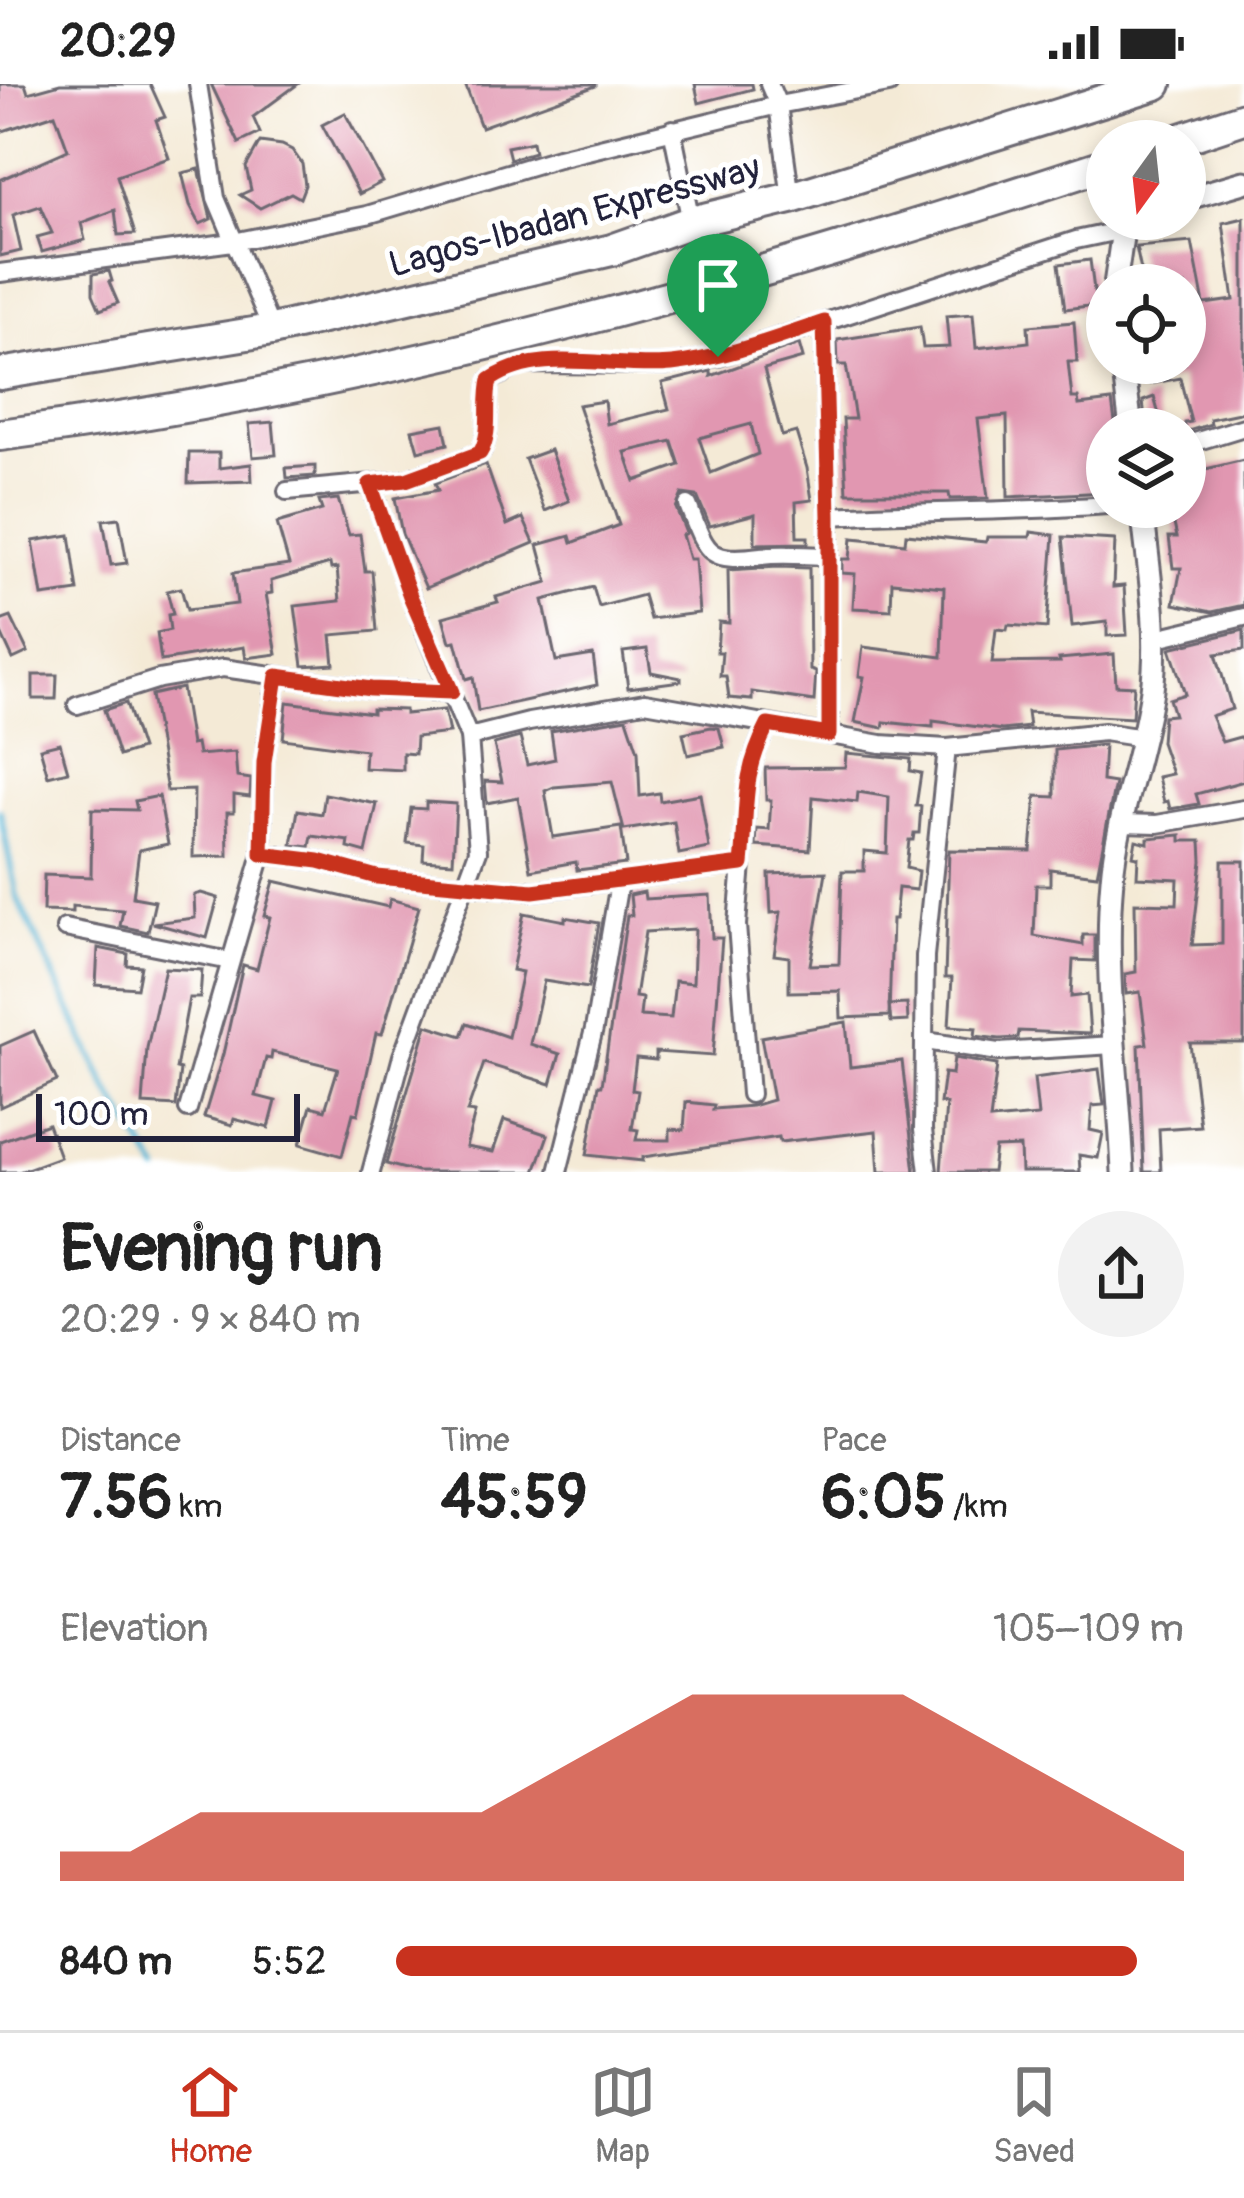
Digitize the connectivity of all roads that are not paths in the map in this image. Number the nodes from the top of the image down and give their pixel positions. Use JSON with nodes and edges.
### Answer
{"nodes":[{"id":1,"x":198,"y":84,"type":"edge"},
{"id":2,"x":769,"y":84,"type":"edge"},
{"id":3,"x":889,"y":84,"type":"edge"},
{"id":4,"x":1156,"y":84,"type":"edge"},
{"id":5,"x":778,"y":105,"type":"junction"},
{"id":6,"x":1244,"y":118,"type":"edge"},
{"id":7,"x":672,"y":129,"type":"junction"},
{"id":8,"x":1206,"y":131,"type":"edge"},
{"id":9,"x":1086,"y":170,"type":"edge"},
{"id":10,"x":1244,"y":182,"type":"edge"},
{"id":11,"x":1206,"y":193,"type":"edge"},
{"id":12,"x":790,"y":198,"type":"junction"},
{"id":13,"x":691,"y":222,"type":"junction"},
{"id":14,"x":1086,"y":237,"type":"edge"},
{"id":15,"x":233,"y":242,"type":"junction"},
{"id":16,"x":0,"y":273,"type":"edge"},
{"id":17,"x":824,"y":322,"type":"junction"},
{"id":18,"x":272,"y":330,"type":"junction"},
{"id":19,"x":0,"y":374,"type":"edge"},
{"id":20,"x":1244,"y":427,"type":"edge"},
{"id":21,"x":0,"y":435,"type":"edge"},
{"id":22,"x":1206,"y":439,"type":"edge"},
{"id":23,"x":370,"y":484,"type":"junction"},
{"id":24,"x":287,"y":491,"type":"dead end"},
{"id":25,"x":688,"y":505,"type":"dead end"},
{"id":26,"x":1086,"y":507,"type":"edge"},
{"id":27,"x":829,"y":516,"type":"junction"},
{"id":28,"x":1144,"y":528,"type":"edge"},
{"id":29,"x":828,"y":556,"type":"junction"},
{"id":30,"x":1244,"y":617,"type":"edge"},
{"id":31,"x":1153,"y":639,"type":"junction"},
{"id":32,"x":277,"y":676,"type":"junction"},
{"id":33,"x":452,"y":692,"type":"junction"},
{"id":34,"x":77,"y":705,"type":"dead end"},
{"id":35,"x":768,"y":725,"type":"junction"},
{"id":36,"x":829,"y":735,"type":"junction"},
{"id":37,"x":469,"y":737,"type":"junction"},
{"id":38,"x":1143,"y":738,"type":"junction"},
{"id":39,"x":947,"y":748,"type":"junction"},
{"id":40,"x":1244,"y":808,"type":"edge"},
{"id":41,"x":1122,"y":824,"type":"junction"},
{"id":42,"x":262,"y":854,"type":"junction"},
{"id":43,"x":742,"y":864,"type":"junction"},
{"id":44,"x":620,"y":883,"type":"junction"},
{"id":45,"x":464,"y":884,"type":"junction"},
{"id":46,"x":65,"y":928,"type":"dead end"},
{"id":47,"x":230,"y":961,"type":"junction"},
{"id":48,"x":926,"y":1041,"type":"junction"},
{"id":49,"x":1114,"y":1045,"type":"junction"},
{"id":50,"x":750,"y":1094,"type":"dead end"},
{"id":51,"x":188,"y":1109,"type":"dead end"},
{"id":52,"x":371,"y":1172,"type":"edge"},
{"id":53,"x":558,"y":1172,"type":"edge"},
{"id":54,"x":928,"y":1172,"type":"edge"},
{"id":55,"x":1123,"y":1172,"type":"edge"}],
"edges":[{"from":1,"to":15,"type":"street"},
{"from":2,"to":5,"type":"street"},
{"from":3,"to":5,"type":"street"},
{"from":4,"to":12,"type":"highway","name":"Lagos-Ibadan Expressway"},
{"from":5,"to":7,"type":"street"},
{"from":5,"to":12,"type":"street"},
{"from":6,"to":8,"type":"highway"},
{"from":7,"to":13,"type":"street"},
{"from":7,"to":15,"type":"street"},
{"from":9,"to":21,"type":"highway"},
{"from":10,"to":11,"type":"street"},
{"from":12,"to":13,"type":"highway","name":"Lagos-Ibadan Expressway"},
{"from":13,"to":18,"type":"highway","name":"Lagos-Ibadan Expressway"},
{"from":14,"to":17,"type":"street"},
{"from":15,"to":16,"type":"street"},
{"from":15,"to":18,"type":"street"},
{"from":17,"to":23,"type":"street"},
{"from":17,"to":27,"type":"street"},
{"from":18,"to":19,"type":"highway","name":"Lagos-Ibadan Expressway"},
{"from":20,"to":22,"type":"street"},
{"from":23,"to":24,"type":"street"},
{"from":23,"to":33,"type":"street"},
{"from":25,"to":29,"type":"street"},
{"from":26,"to":27,"type":"street"},
{"from":27,"to":29,"type":"street"},
{"from":28,"to":31,"type":"street"},
{"from":29,"to":36,"type":"street"},
{"from":30,"to":31,"type":"street"},
{"from":31,"to":38,"type":"street"},
{"from":32,"to":33,"type":"street"},
{"from":32,"to":34,"type":"street"},
{"from":32,"to":42,"type":"street"},
{"from":33,"to":37,"type":"street"},
{"from":35,"to":36,"type":"street"},
{"from":35,"to":37,"type":"street"},
{"from":35,"to":43,"type":"street"},
{"from":36,"to":39,"type":"street"},
{"from":37,"to":45,"type":"street"},
{"from":38,"to":39,"type":"street"},
{"from":38,"to":41,"type":"street"},
{"from":39,"to":48,"type":"street"},
{"from":40,"to":41,"type":"street"},
{"from":41,"to":49,"type":"street"},
{"from":42,"to":45,"type":"street"},
{"from":42,"to":47,"type":"street"},
{"from":43,"to":44,"type":"street"},
{"from":43,"to":50,"type":"street"},
{"from":44,"to":45,"type":"street"},
{"from":44,"to":53,"type":"street"},
{"from":45,"to":52,"type":"street"},
{"from":46,"to":47,"type":"street"},
{"from":47,"to":51,"type":"street"},
{"from":48,"to":49,"type":"street"},
{"from":48,"to":54,"type":"street"},
{"from":49,"to":55,"type":"street"}]}
